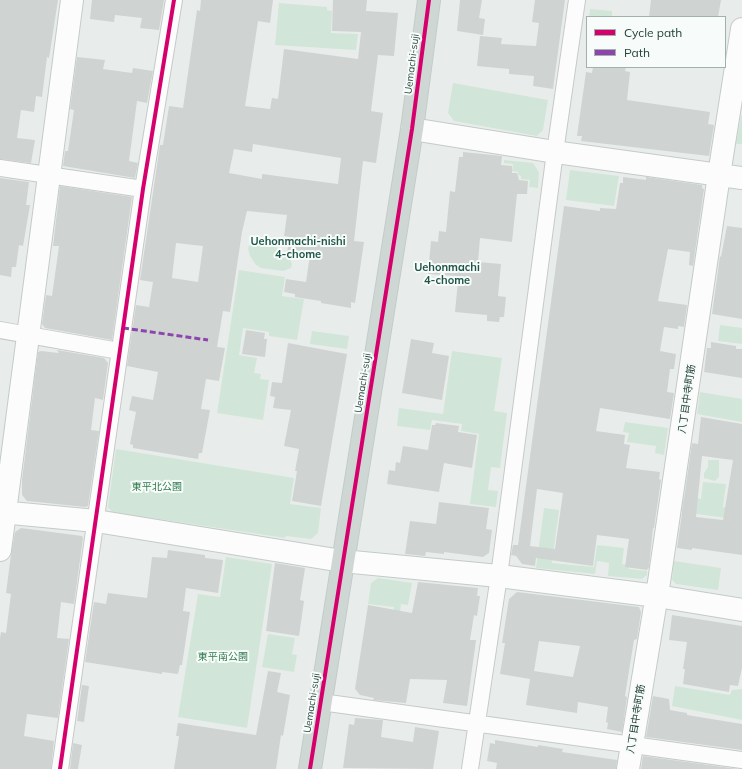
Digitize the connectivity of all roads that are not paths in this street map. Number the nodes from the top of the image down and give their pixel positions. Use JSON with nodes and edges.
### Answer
{"nodes":[{"id":1,"x":72,"y":0,"type":"edge"},
{"id":2,"x":174,"y":0,"type":"edge"},
{"id":3,"x":429,"y":0,"type":"edge"},
{"id":4,"x":577,"y":0,"type":"edge"},
{"id":5,"x":742,"y":29,"type":"edge"},
{"id":6,"x":412,"y":129,"type":"junction"},
{"id":7,"x":555,"y":152,"type":"junction"},
{"id":8,"x":0,"y":168,"type":"edge"},
{"id":9,"x":49,"y":175,"type":"junction"},
{"id":10,"x":719,"y":175,"type":"junction"},
{"id":11,"x":742,"y":178,"type":"edge"},
{"id":12,"x":143,"y":190,"type":"junction"},
{"id":13,"x":0,"y":330,"type":"edge"},
{"id":14,"x":28,"y":335,"type":"junction"},
{"id":15,"x":119,"y":351,"type":"junction"},
{"id":16,"x":2,"y":512,"type":"edge"},
{"id":17,"x":96,"y":521,"type":"junction"},
{"id":18,"x":0,"y":550,"type":"edge"},
{"id":19,"x":342,"y":561,"type":"junction"},
{"id":20,"x":499,"y":576,"type":"junction"},
{"id":21,"x":657,"y":596,"type":"junction"},
{"id":22,"x":742,"y":610,"type":"edge"},
{"id":23,"x":321,"y":702,"type":"junction"},
{"id":24,"x":477,"y":724,"type":"junction"},
{"id":25,"x":631,"y":745,"type":"junction"},
{"id":26,"x":742,"y":760,"type":"edge"},
{"id":27,"x":60,"y":769,"type":"edge"},
{"id":28,"x":310,"y":769,"type":"edge"},
{"id":29,"x":470,"y":769,"type":"edge"},
{"id":30,"x":628,"y":769,"type":"edge"}],
"edges":[{"from":1,"to":9,"type":"street"},
{"from":2,"to":12,"type":"street"},
{"from":3,"to":6,"type":"main road","name":"Uemachi-suji"},
{"from":4,"to":7,"type":"street"},
{"from":5,"to":10,"type":"street","name":"八丁目中寺町筋"},
{"from":6,"to":7,"type":"street"},
{"from":6,"to":19,"type":"main road","name":"Uemachi-suji"},
{"from":7,"to":10,"type":"street"},
{"from":7,"to":20,"type":"street"},
{"from":8,"to":9,"type":"street"},
{"from":9,"to":12,"type":"street"},
{"from":9,"to":14,"type":"street"},
{"from":10,"to":11,"type":"street"},
{"from":10,"to":21,"type":"street","name":"八丁目中寺町筋"},
{"from":12,"to":15,"type":"street"},
{"from":13,"to":14,"type":"street"},
{"from":14,"to":15,"type":"street"},
{"from":14,"to":16,"type":"street"},
{"from":15,"to":17,"type":"street"},
{"from":16,"to":17,"type":"street"},
{"from":16,"to":18,"type":"street"},
{"from":17,"to":19,"type":"street"},
{"from":17,"to":27,"type":"street"},
{"from":19,"to":20,"type":"street"},
{"from":19,"to":23,"type":"main road","name":"Uemachi-suji"},
{"from":20,"to":21,"type":"street"},
{"from":20,"to":24,"type":"street"},
{"from":21,"to":22,"type":"street"},
{"from":21,"to":25,"type":"street","name":"八丁目中寺町筋"},
{"from":23,"to":24,"type":"street"},
{"from":23,"to":28,"type":"main road","name":"Uemachi-suji"},
{"from":24,"to":25,"type":"street"},
{"from":24,"to":29,"type":"street"},
{"from":25,"to":26,"type":"street"},
{"from":25,"to":30,"type":"street","name":"八丁目中寺町筋"}]}
